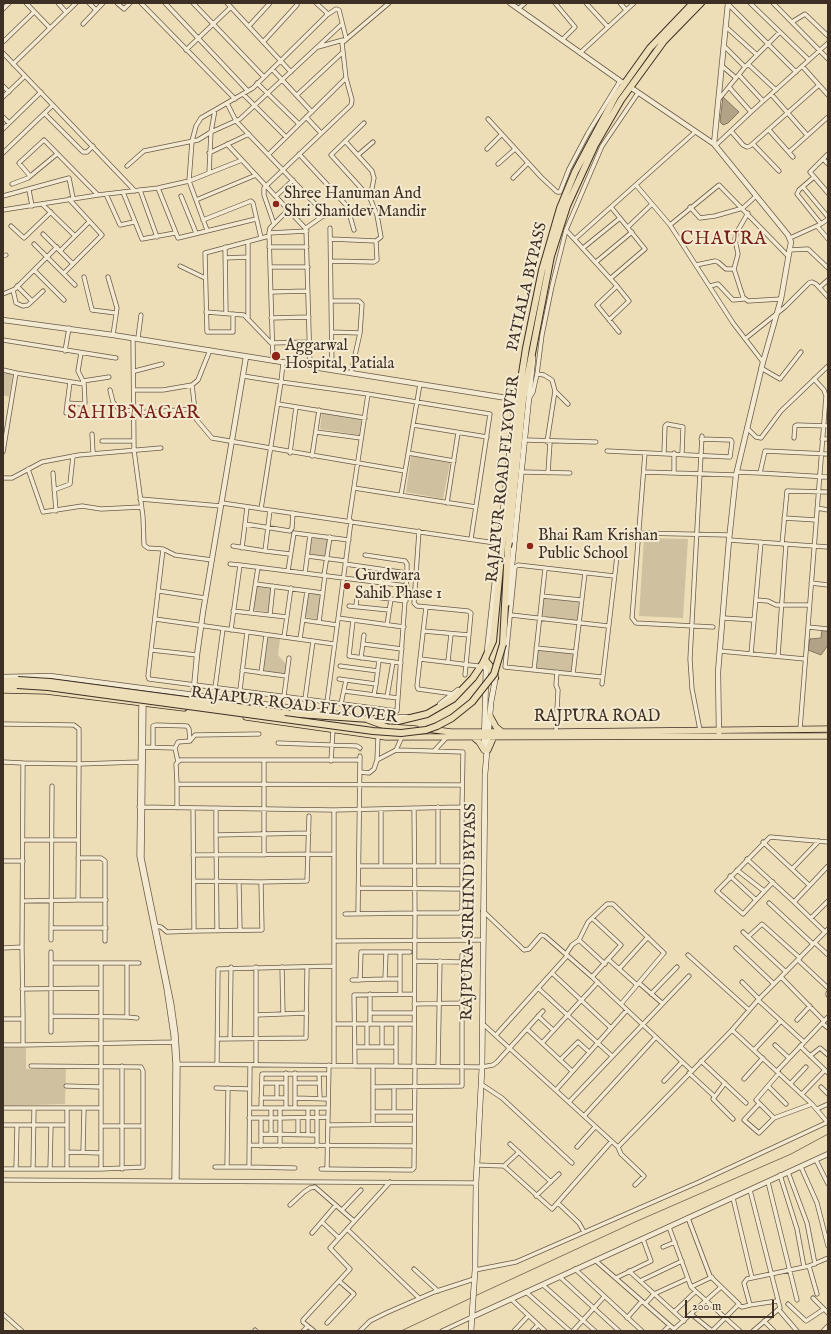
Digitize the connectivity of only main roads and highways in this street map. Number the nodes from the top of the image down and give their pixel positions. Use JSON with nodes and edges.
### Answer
{"nodes":[{"id":1,"x":693,"y":3,"type":"edge"},
{"id":2,"x":701,"y":3,"type":"edge"},
{"id":3,"x":533,"y":345,"type":"junction"},
{"id":4,"x":506,"y":544,"type":"junction"},
{"id":5,"x":482,"y":663,"type":"junction"},
{"id":6,"x":495,"y":678,"type":"junction"},
{"id":7,"x":3,"y":681,"type":"edge"},
{"id":8,"x":17,"y":683,"type":"junction"},
{"id":9,"x":3,"y":686,"type":"edge"},
{"id":10,"x":3,"y":690,"type":"edge"},
{"id":11,"x":283,"y":713,"type":"joint"},
{"id":12,"x":490,"y":716,"type":"junction"},
{"id":13,"x":368,"y":720,"type":"junction"},
{"id":14,"x":385,"y":722,"type":"joint"},
{"id":15,"x":828,"y":729,"type":"edge"},
{"id":16,"x":501,"y":731,"type":"junction"},
{"id":17,"x":719,"y":732,"type":"junction"},
{"id":18,"x":488,"y":734,"type":"junction"},
{"id":19,"x":472,"y":736,"type":"junction"},
{"id":20,"x":828,"y":736,"type":"edge"},
{"id":21,"x":486,"y":750,"type":"junction"},
{"id":22,"x":471,"y":1331,"type":"edge"}],
"edges":[{"from":1,"to":4,"type":"highway","name":"PATIALA BYPASS"},
{"from":2,"to":3,"type":"highway","name":"PATIALA BYPASS"},
{"from":3,"to":4,"type":"highway","name":"RAJAPUR ROAD FLYOVER"},
{"from":3,"to":4,"type":"main road"},
{"from":4,"to":5,"type":"highway","name":"PATIALA BYPASS"},
{"from":4,"to":6,"type":"main road"},
{"from":4,"to":8,"type":"highway","name":"RAJAPUR ROAD FLYOVER","bridge":true},
{"from":5,"to":6,"type":"highway"},
{"from":5,"to":14,"type":"highway","name":"PATIALA BYPASS"},
{"from":5,"to":18,"type":"main road"},
{"from":6,"to":12,"type":"main road"},
{"from":7,"to":8,"type":"highway","name":"RAJAPUR ROAD FLYOVER"},
{"from":8,"to":9,"type":"highway","name":"RAJAPUR ROAD FLYOVER"},
{"from":8,"to":11,"type":"highway","name":"RAJAPUR ROAD FLYOVER","bridge":true},
{"from":10,"to":19,"type":"main road","name":"RAJPURA ROAD"},
{"from":11,"to":13,"type":"highway","name":"RAJPURA ROAD"},
{"from":12,"to":16,"type":"main road"},
{"from":12,"to":18,"type":"main road"},
{"from":13,"to":14,"type":"highway","name":"RAJPURA ROAD"},
{"from":13,"to":18,"type":"main road","name":"RAJPURA ROAD"},
{"from":15,"to":17,"type":"main road","name":"RAJPURA ROAD"},
{"from":16,"to":17,"type":"main road","name":"RAJPURA ROAD"},
{"from":16,"to":18,"type":"main road","name":"RAJPURA ROAD"},
{"from":17,"to":18,"type":"main road","name":"RAJPURA ROAD"},
{"from":17,"to":20,"type":"main road","name":"RAJPURA ROAD"},
{"from":18,"to":19,"type":"main road","name":"RAJPURA ROAD"},
{"from":18,"to":21,"type":"main road"},
{"from":18,"to":21,"type":"main road","name":"RAJPURA-SIRHIND BYPASS"},
{"from":19,"to":21,"type":"main road"},
{"from":21,"to":22,"type":"main road","name":"RAJPURA-SIRHIND BYPASS"}]}
